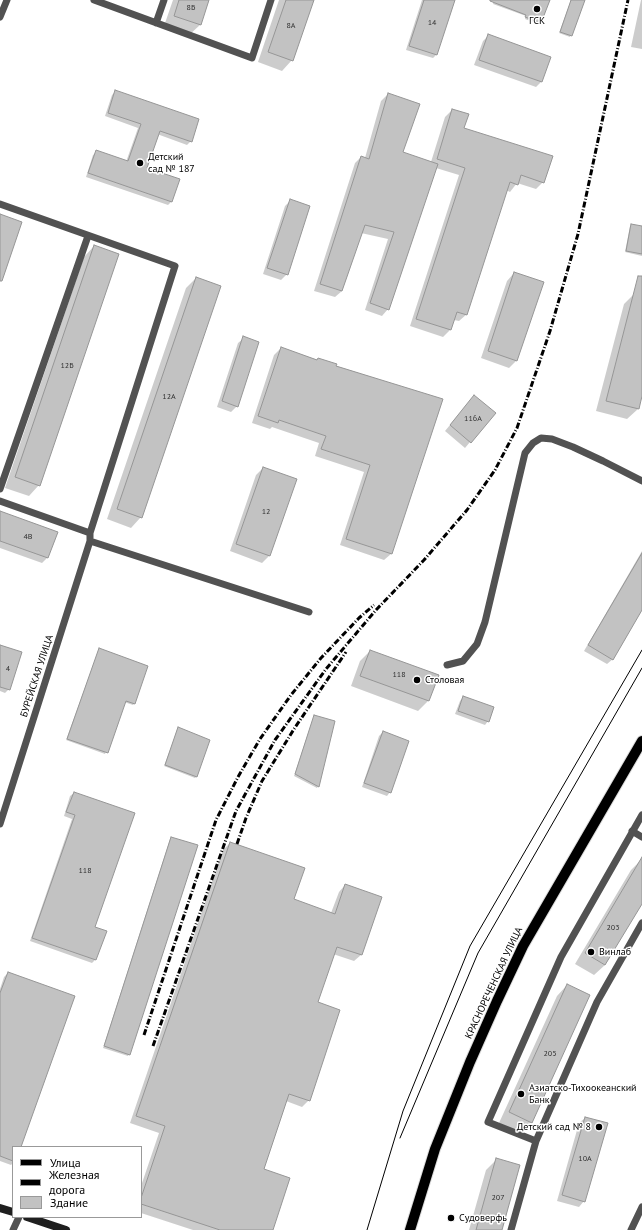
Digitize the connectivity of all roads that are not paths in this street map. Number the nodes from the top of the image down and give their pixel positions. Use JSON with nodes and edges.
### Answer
{"nodes":[{"id":1,"x":7,"y":0,"type":"edge"},
{"id":2,"x":94,"y":0,"type":"edge"},
{"id":3,"x":164,"y":0,"type":"edge"},
{"id":4,"x":271,"y":0,"type":"edge"},
{"id":5,"x":0,"y":17,"type":"edge"},
{"id":6,"x":156,"y":23,"type":"junction"},
{"id":7,"x":0,"y":204,"type":"edge"},
{"id":8,"x":88,"y":236,"type":"junction"},
{"id":9,"x":642,"y":481,"type":"edge"},
{"id":10,"x":0,"y":489,"type":"edge"},
{"id":11,"x":0,"y":500,"type":"edge"},
{"id":12,"x":90,"y":533,"type":"junction"},
{"id":13,"x":90,"y":541,"type":"junction"},
{"id":14,"x":309,"y":612,"type":"dead end"},
{"id":15,"x":447,"y":665,"type":"dead end"},
{"id":16,"x":642,"y":741,"type":"edge"},
{"id":17,"x":642,"y":815,"type":"edge"},
{"id":18,"x":0,"y":824,"type":"edge"},
{"id":19,"x":632,"y":831,"type":"junction"},
{"id":20,"x":642,"y":837,"type":"edge"},
{"id":21,"x":642,"y":923,"type":"edge"},
{"id":22,"x":536,"y":1142,"type":"junction"},
{"id":23,"x":642,"y":1207,"type":"edge"},
{"id":24,"x":0,"y":1208,"type":"edge"},
{"id":25,"x":12,"y":1212,"type":"edge"},
{"id":26,"x":18,"y":1218,"type":"edge"},
{"id":27,"x":30,"y":1218,"type":"edge"},
{"id":28,"x":13,"y":1230,"type":"edge"},
{"id":29,"x":66,"y":1230,"type":"edge"},
{"id":30,"x":410,"y":1230,"type":"edge"},
{"id":31,"x":511,"y":1230,"type":"edge"},
{"id":32,"x":631,"y":1230,"type":"edge"}],
"edges":[{"from":1,"to":5,"type":"lane"},
{"from":2,"to":6,"type":"lane"},
{"from":3,"to":6,"type":"lane"},
{"from":4,"to":6,"type":"lane"},
{"from":7,"to":8,"type":"lane"},
{"from":8,"to":10,"type":"lane"},
{"from":8,"to":12,"type":"lane","name":"БУРЕЙСКАЯ УЛИЦА"},
{"from":9,"to":15,"type":"lane"},
{"from":11,"to":12,"type":"lane"},
{"from":12,"to":13,"type":"lane","name":"БУРЕЙСКАЯ УЛИЦА"},
{"from":13,"to":14,"type":"lane"},
{"from":13,"to":18,"type":"lane","name":"БУРЕЙСКАЯ УЛИЦА"},
{"from":16,"to":30,"type":"main road","name":"КРАСНОРЕЧЕНСКАЯ УЛИЦА"},
{"from":17,"to":19,"type":"lane"},
{"from":19,"to":20,"type":"lane"},
{"from":19,"to":22,"type":"lane"},
{"from":21,"to":22,"type":"lane"},
{"from":22,"to":31,"type":"lane"},
{"from":23,"to":32,"type":"lane"},
{"from":24,"to":25,"type":"street"},
{"from":26,"to":28,"type":"lane"},
{"from":27,"to":29,"type":"street"}]}
